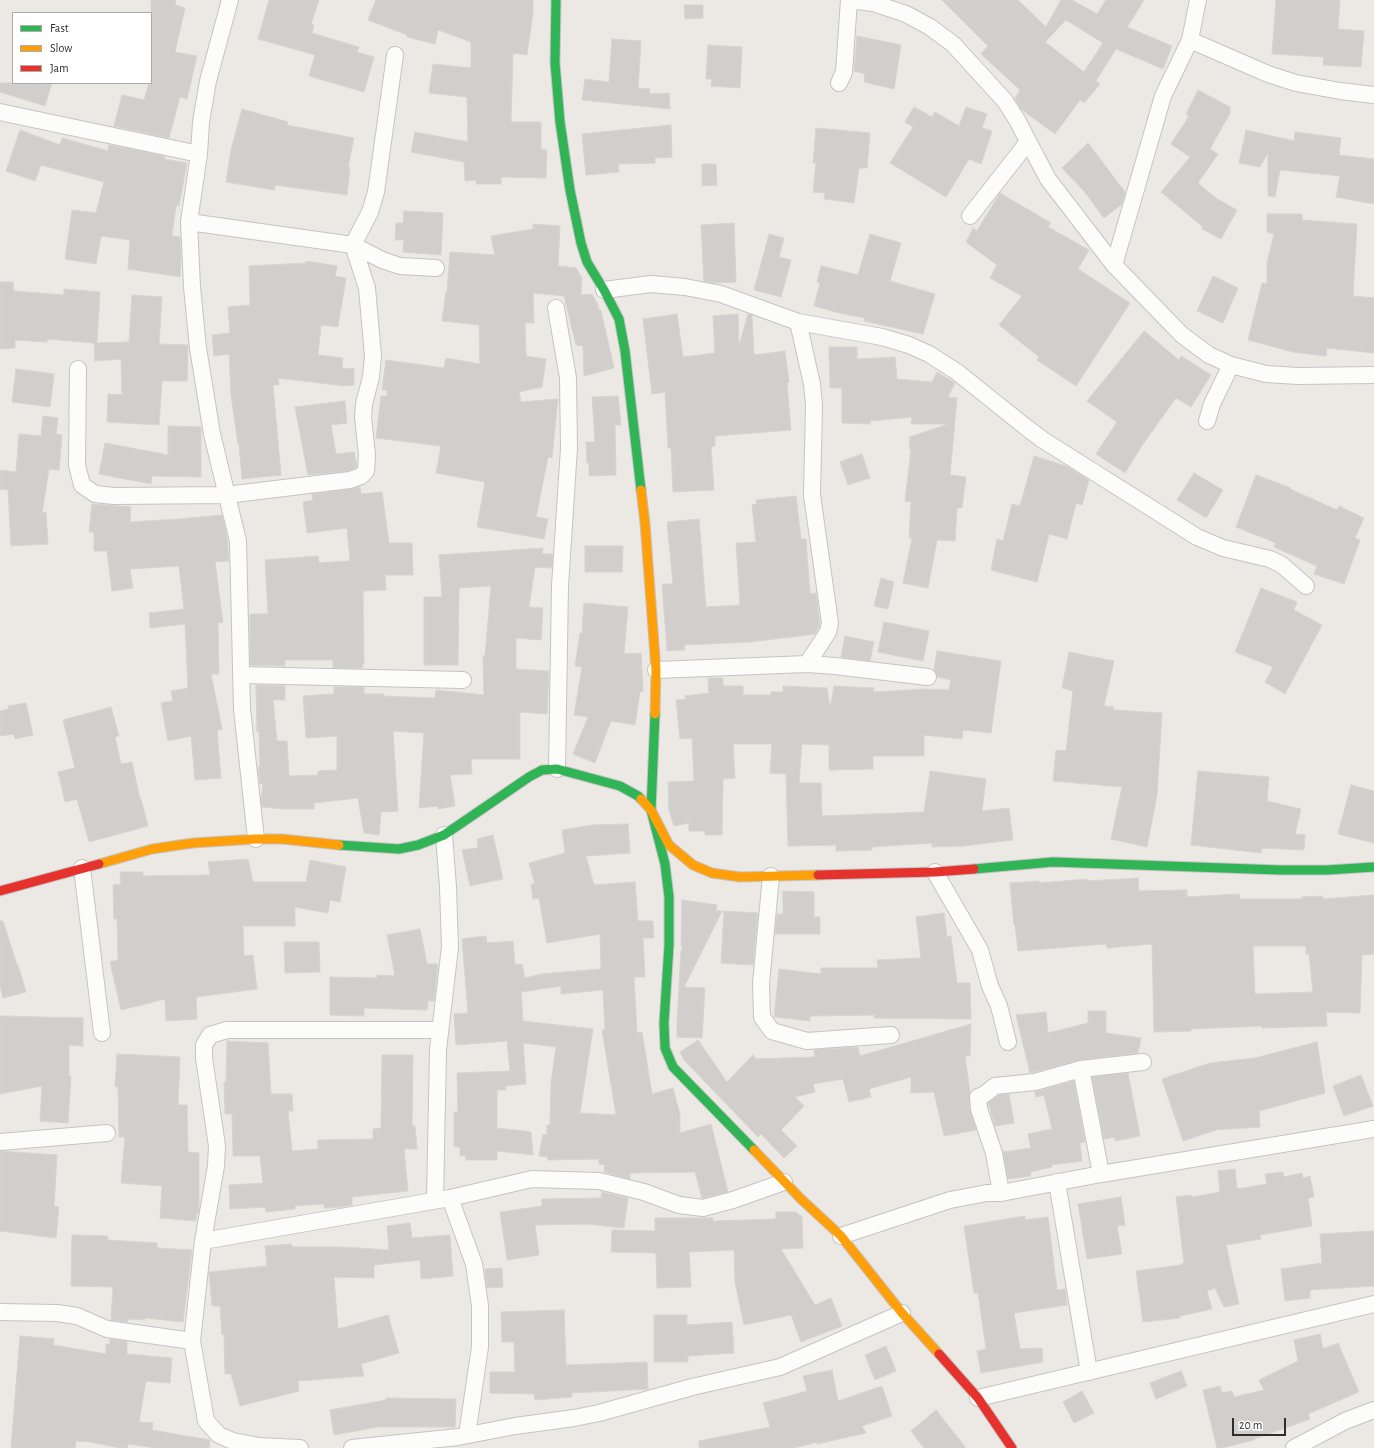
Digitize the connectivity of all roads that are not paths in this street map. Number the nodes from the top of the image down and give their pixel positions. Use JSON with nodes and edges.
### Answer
{"nodes":[{"id":1,"x":230,"y":0,"type":"edge"},
{"id":2,"x":556,"y":0,"type":"edge"},
{"id":3,"x":849,"y":0,"type":"edge"},
{"id":4,"x":1198,"y":0,"type":"edge"},
{"id":5,"x":1190,"y":40,"type":"junction"},
{"id":6,"x":395,"y":55,"type":"dead end"},
{"id":7,"x":839,"y":83,"type":"dead end"},
{"id":8,"x":1374,"y":95,"type":"edge"},
{"id":9,"x":0,"y":112,"type":"edge"},
{"id":10,"x":1028,"y":142,"type":"junction"},
{"id":11,"x":200,"y":154,"type":"junction"},
{"id":12,"x":970,"y":216,"type":"dead end"},
{"id":13,"x":189,"y":222,"type":"junction"},
{"id":14,"x":353,"y":245,"type":"junction"},
{"id":15,"x":1114,"y":265,"type":"junction"},
{"id":16,"x":436,"y":268,"type":"dead end"},
{"id":17,"x":604,"y":290,"type":"junction"},
{"id":18,"x":556,"y":308,"type":"dead end"},
{"id":19,"x":798,"y":322,"type":"junction"},
{"id":20,"x":1231,"y":365,"type":"junction"},
{"id":21,"x":78,"y":369,"type":"dead end"},
{"id":22,"x":1374,"y":375,"type":"edge"},
{"id":23,"x":1207,"y":421,"type":"dead end"},
{"id":24,"x":226,"y":495,"type":"junction"},
{"id":25,"x":1306,"y":586,"type":"dead end"},
{"id":26,"x":807,"y":664,"type":"junction"},
{"id":27,"x":656,"y":670,"type":"junction"},
{"id":28,"x":241,"y":675,"type":"junction"},
{"id":29,"x":928,"y":677,"type":"dead end"},
{"id":30,"x":463,"y":680,"type":"dead end"},
{"id":31,"x":557,"y":769,"type":"junction"},
{"id":32,"x":651,"y":810,"type":"junction"},
{"id":33,"x":444,"y":835,"type":"junction"},
{"id":34,"x":256,"y":839,"type":"junction"},
{"id":35,"x":1374,"y":867,"type":"edge"},
{"id":36,"x":82,"y":868,"type":"junction"},
{"id":37,"x":935,"y":872,"type":"junction"},
{"id":38,"x":771,"y":876,"type":"junction"},
{"id":39,"x":0,"y":891,"type":"edge"},
{"id":40,"x":440,"y":1030,"type":"junction"},
{"id":41,"x":102,"y":1033,"type":"dead end"},
{"id":42,"x":891,"y":1035,"type":"dead end"},
{"id":43,"x":1008,"y":1042,"type":"dead end"},
{"id":44,"x":1143,"y":1062,"type":"dead end"},
{"id":45,"x":1081,"y":1069,"type":"junction"},
{"id":46,"x":1374,"y":1129,"type":"edge"},
{"id":47,"x":107,"y":1133,"type":"dead end"},
{"id":48,"x":0,"y":1142,"type":"edge"},
{"id":49,"x":1101,"y":1174,"type":"junction"},
{"id":50,"x":784,"y":1182,"type":"junction"},
{"id":51,"x":1057,"y":1182,"type":"junction"},
{"id":52,"x":1001,"y":1193,"type":"junction"},
{"id":53,"x":442,"y":1199,"type":"junction"},
{"id":54,"x":841,"y":1236,"type":"junction"},
{"id":55,"x":203,"y":1241,"type":"junction"},
{"id":56,"x":1374,"y":1304,"type":"edge"},
{"id":57,"x":0,"y":1312,"type":"edge"},
{"id":58,"x":902,"y":1313,"type":"junction"},
{"id":59,"x":192,"y":1341,"type":"junction"},
{"id":60,"x":1089,"y":1372,"type":"junction"},
{"id":61,"x":978,"y":1398,"type":"junction"},
{"id":62,"x":1374,"y":1410,"type":"edge"},
{"id":63,"x":462,"y":1440,"type":"edge"},
{"id":64,"x":300,"y":1448,"type":"edge"},
{"id":65,"x":352,"y":1448,"type":"edge"},
{"id":66,"x":1012,"y":1448,"type":"edge"},
{"id":67,"x":1294,"y":1448,"type":"edge"}],
"edges":[{"from":1,"to":11,"type":"street"},
{"from":2,"to":17,"type":"street"},
{"from":3,"to":7,"type":"street"},
{"from":3,"to":10,"type":"street"},
{"from":4,"to":5,"type":"street"},
{"from":5,"to":8,"type":"street"},
{"from":5,"to":15,"type":"street"},
{"from":6,"to":14,"type":"street"},
{"from":9,"to":11,"type":"street"},
{"from":10,"to":12,"type":"street"},
{"from":10,"to":15,"type":"street"},
{"from":11,"to":13,"type":"street"},
{"from":13,"to":14,"type":"street"},
{"from":13,"to":24,"type":"street"},
{"from":14,"to":16,"type":"street"},
{"from":14,"to":24,"type":"street"},
{"from":15,"to":20,"type":"street"},
{"from":17,"to":19,"type":"street"},
{"from":17,"to":27,"type":"street"},
{"from":18,"to":31,"type":"street"},
{"from":19,"to":25,"type":"street"},
{"from":19,"to":26,"type":"street"},
{"from":20,"to":22,"type":"street"},
{"from":20,"to":23,"type":"street"},
{"from":21,"to":24,"type":"street"},
{"from":24,"to":28,"type":"street"},
{"from":26,"to":27,"type":"street"},
{"from":26,"to":29,"type":"street"},
{"from":27,"to":32,"type":"street"},
{"from":28,"to":30,"type":"street"},
{"from":28,"to":34,"type":"street"},
{"from":31,"to":32,"type":"street"},
{"from":31,"to":33,"type":"street"},
{"from":32,"to":38,"type":"street"},
{"from":32,"to":50,"type":"street"},
{"from":33,"to":34,"type":"street"},
{"from":33,"to":40,"type":"street"},
{"from":34,"to":36,"type":"street"},
{"from":35,"to":37,"type":"street"},
{"from":36,"to":39,"type":"street"},
{"from":36,"to":41,"type":"street"},
{"from":37,"to":38,"type":"street"},
{"from":37,"to":43,"type":"street"},
{"from":38,"to":42,"type":"street"},
{"from":40,"to":53,"type":"street"},
{"from":40,"to":55,"type":"street"},
{"from":44,"to":45,"type":"street"},
{"from":45,"to":49,"type":"street"},
{"from":45,"to":52,"type":"street"},
{"from":46,"to":49,"type":"street"},
{"from":47,"to":48,"type":"street"},
{"from":49,"to":51,"type":"street"},
{"from":50,"to":53,"type":"street"},
{"from":50,"to":54,"type":"street"},
{"from":51,"to":52,"type":"street"},
{"from":51,"to":60,"type":"street"},
{"from":52,"to":54,"type":"street"},
{"from":53,"to":55,"type":"street"},
{"from":53,"to":63,"type":"street"},
{"from":54,"to":58,"type":"street"},
{"from":55,"to":59,"type":"street"},
{"from":56,"to":60,"type":"street"},
{"from":57,"to":59,"type":"street"},
{"from":58,"to":61,"type":"street"},
{"from":58,"to":63,"type":"street"},
{"from":59,"to":64,"type":"street"},
{"from":60,"to":61,"type":"street"},
{"from":61,"to":66,"type":"street"},
{"from":62,"to":67,"type":"street"},
{"from":63,"to":65,"type":"street"}]}
